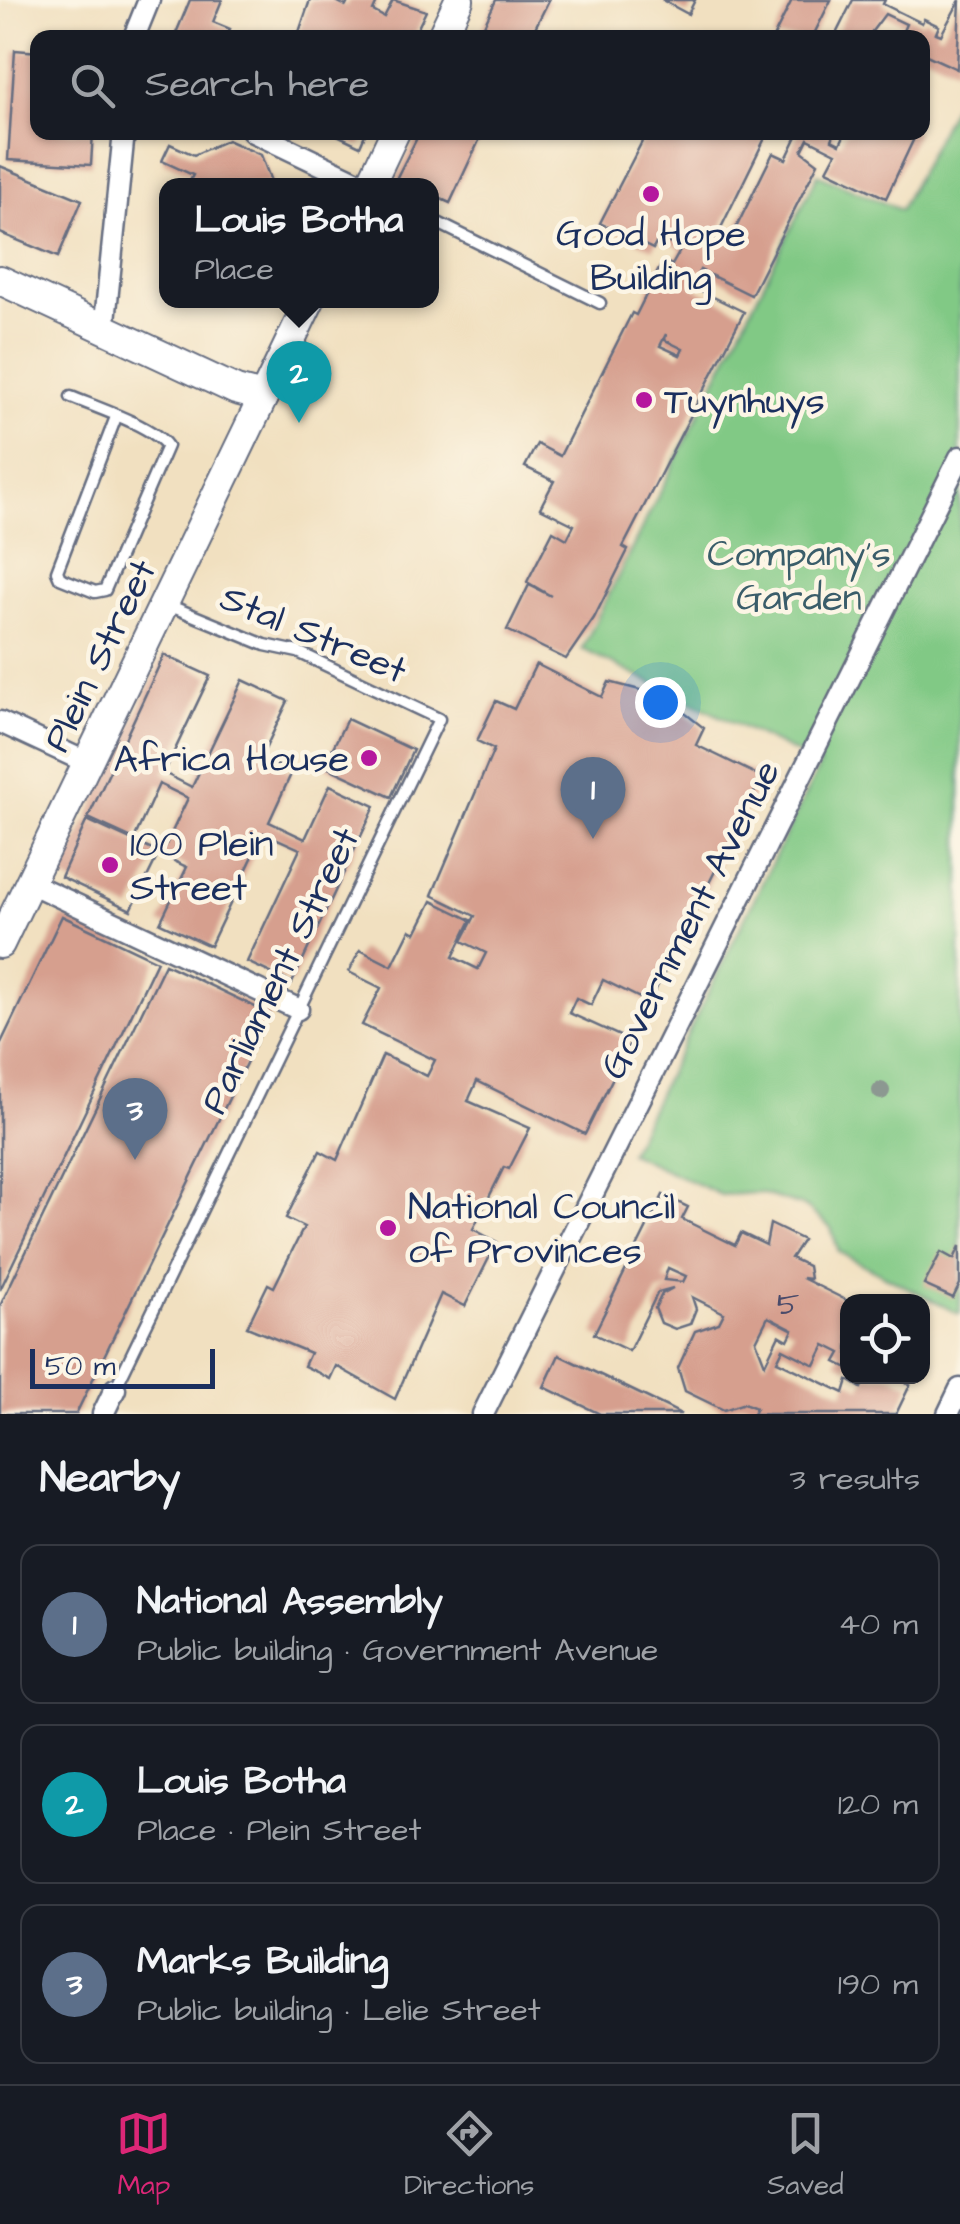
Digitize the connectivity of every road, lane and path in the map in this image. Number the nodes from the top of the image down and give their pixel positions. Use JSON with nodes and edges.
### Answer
{"nodes":[{"id":1,"x":137,"y":0,"type":"edge"},
{"id":2,"x":149,"y":0,"type":"edge"},
{"id":3,"x":459,"y":0,"type":"edge"},
{"id":4,"x":135,"y":30,"type":"edge"},
{"id":5,"x":137,"y":30,"type":"edge"},
{"id":6,"x":445,"y":30,"type":"edge"},
{"id":7,"x":123,"y":140,"type":"edge"},
{"id":8,"x":270,"y":140,"type":"edge"},
{"id":9,"x":392,"y":140,"type":"edge"},
{"id":10,"x":350,"y":178,"type":"edge"},
{"id":11,"x":371,"y":178,"type":"edge"},
{"id":12,"x":439,"y":224,"type":"edge"},
{"id":13,"x":0,"y":280,"type":"edge"},
{"id":14,"x":600,"y":304,"type":"dead end"},
{"id":15,"x":306,"y":308,"type":"edge"},
{"id":16,"x":104,"y":330,"type":"junction"},
{"id":17,"x":71,"y":397,"type":"dead end"},
{"id":18,"x":263,"y":397,"type":"junction"},
{"id":19,"x":116,"y":417,"type":"junction"},
{"id":20,"x":960,"y":457,"type":"edge"},
{"id":21,"x":166,"y":604,"type":"junction"},
{"id":22,"x":439,"y":719,"type":"joint"},
{"id":23,"x":0,"y":722,"type":"edge"},
{"id":24,"x":88,"y":763,"type":"junction"},
{"id":25,"x":30,"y":883,"type":"junction"},
{"id":26,"x":0,"y":942,"type":"edge"},
{"id":27,"x":298,"y":1009,"type":"junction"},
{"id":28,"x":115,"y":1389,"type":"joint"},
{"id":29,"x":960,"y":1389,"type":"edge"},
{"id":30,"x":103,"y":1414,"type":"edge"},
{"id":31,"x":483,"y":1414,"type":"edge"},
{"id":32,"x":948,"y":1414,"type":"edge"}],
"edges":[{"from":1,"to":4,"type":"street"},
{"from":2,"to":5,"type":"street"},
{"from":3,"to":6,"type":"street"},
{"from":7,"to":16,"type":"street"},
{"from":8,"to":10,"type":"street"},
{"from":9,"to":11,"type":"street"},
{"from":12,"to":14,"type":"lane"},
{"from":13,"to":16,"type":"street"},
{"from":15,"to":18,"type":"street","name":"Plein Street"},
{"from":16,"to":18,"type":"street"},
{"from":17,"to":19,"type":"lane"},
{"from":18,"to":21,"type":"street","name":"Plein Street"},
{"from":19,"to":19,"type":"lane"},
{"from":20,"to":31,"type":"street","name":"Government Avenue"},
{"from":21,"to":22,"type":"lane","name":"Stal Street"},
{"from":21,"to":24,"type":"street","name":"Plein Street"},
{"from":22,"to":27,"type":"lane","name":"Parliament Street"},
{"from":23,"to":24,"type":"street"},
{"from":24,"to":25,"type":"street","name":"Plein Street"},
{"from":25,"to":26,"type":"street","name":"Plein Street"},
{"from":25,"to":27,"type":"street"},
{"from":27,"to":28,"type":"lane","name":"Parliament Street"},
{"from":28,"to":30,"type":"street","name":"Parliament Street"},
{"from":29,"to":32,"type":"street"}]}
